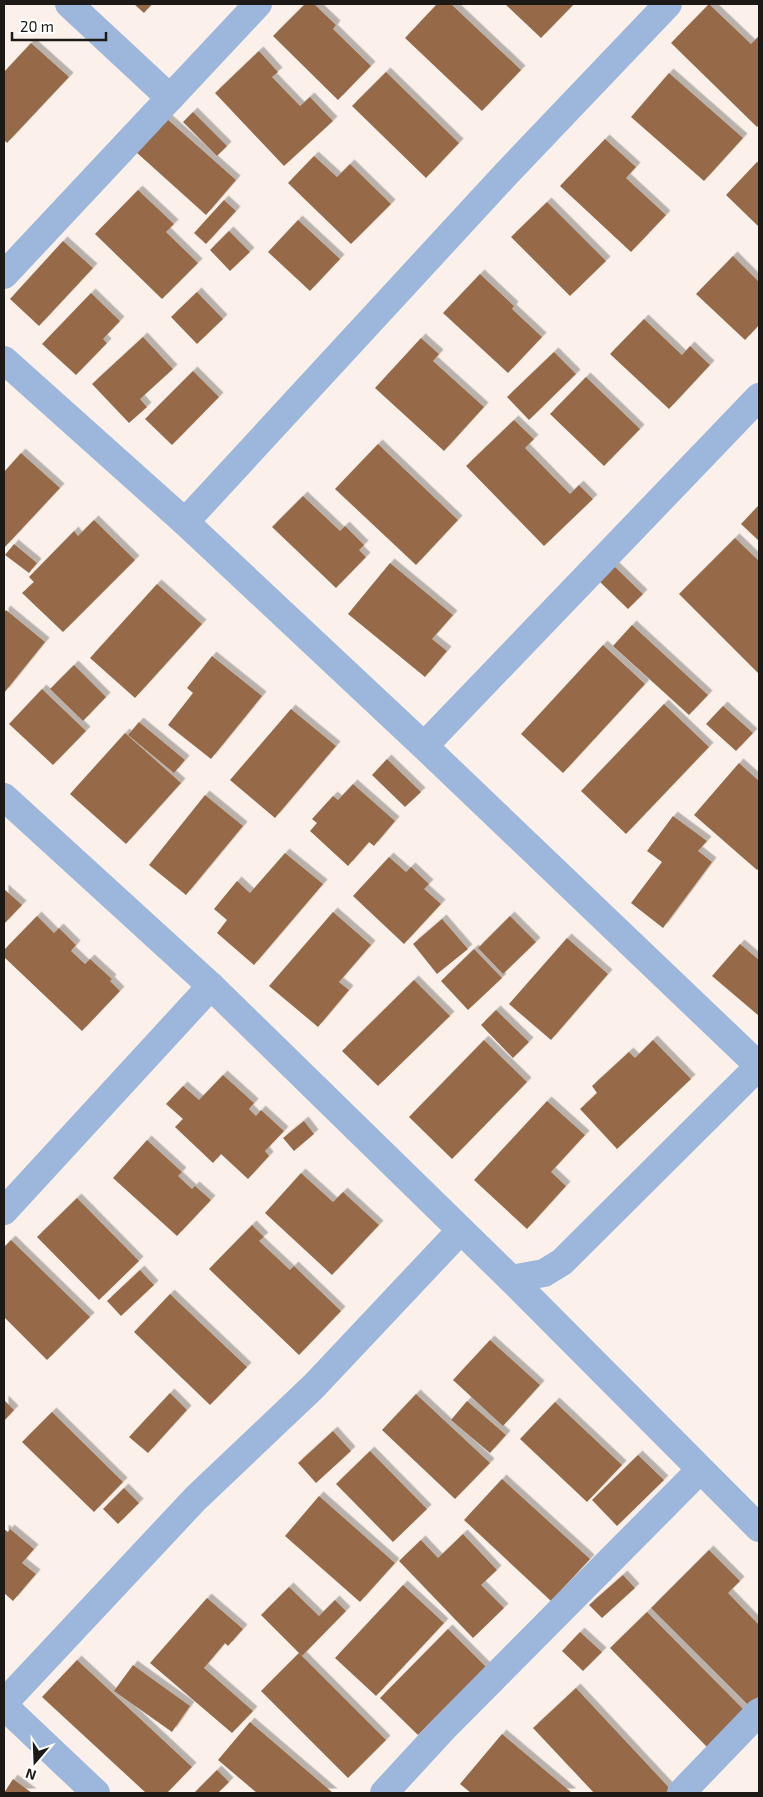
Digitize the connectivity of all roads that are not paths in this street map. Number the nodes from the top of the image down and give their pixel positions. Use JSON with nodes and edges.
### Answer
{"nodes":[{"id":1,"x":69,"y":4,"type":"edge"},
{"id":2,"x":258,"y":4,"type":"edge"},
{"id":3,"x":668,"y":4,"type":"edge"},
{"id":4,"x":170,"y":98,"type":"junction"},
{"id":5,"x":4,"y":274,"type":"edge"},
{"id":6,"x":4,"y":360,"type":"edge"},
{"id":7,"x":759,"y":398,"type":"edge"},
{"id":8,"x":185,"y":522,"type":"junction"},
{"id":9,"x":424,"y":746,"type":"junction"},
{"id":10,"x":4,"y":796,"type":"edge"},
{"id":11,"x":212,"y":986,"type":"junction"},
{"id":12,"x":759,"y":1066,"type":"edge"},
{"id":13,"x":4,"y":1211,"type":"edge"},
{"id":14,"x":460,"y":1231,"type":"junction"},
{"id":15,"x":511,"y":1280,"type":"junction"},
{"id":16,"x":700,"y":1470,"type":"junction"},
{"id":17,"x":759,"y":1528,"type":"edge"},
{"id":18,"x":4,"y":1705,"type":"edge"},
{"id":19,"x":759,"y":1712,"type":"edge"},
{"id":20,"x":96,"y":1793,"type":"edge"},
{"id":21,"x":384,"y":1793,"type":"edge"},
{"id":22,"x":681,"y":1793,"type":"edge"}],
"edges":[{"from":1,"to":4,"type":"street"},
{"from":2,"to":4,"type":"street"},
{"from":3,"to":8,"type":"street"},
{"from":4,"to":5,"type":"street"},
{"from":6,"to":8,"type":"street"},
{"from":7,"to":9,"type":"street"},
{"from":8,"to":9,"type":"street"},
{"from":9,"to":12,"type":"street"},
{"from":10,"to":11,"type":"street"},
{"from":11,"to":13,"type":"street"},
{"from":11,"to":14,"type":"street"},
{"from":12,"to":15,"type":"street"},
{"from":14,"to":15,"type":"street"},
{"from":14,"to":18,"type":"street"},
{"from":15,"to":16,"type":"street"},
{"from":16,"to":17,"type":"street"},
{"from":16,"to":21,"type":"street"},
{"from":18,"to":20,"type":"street"},
{"from":19,"to":22,"type":"street"}]}
